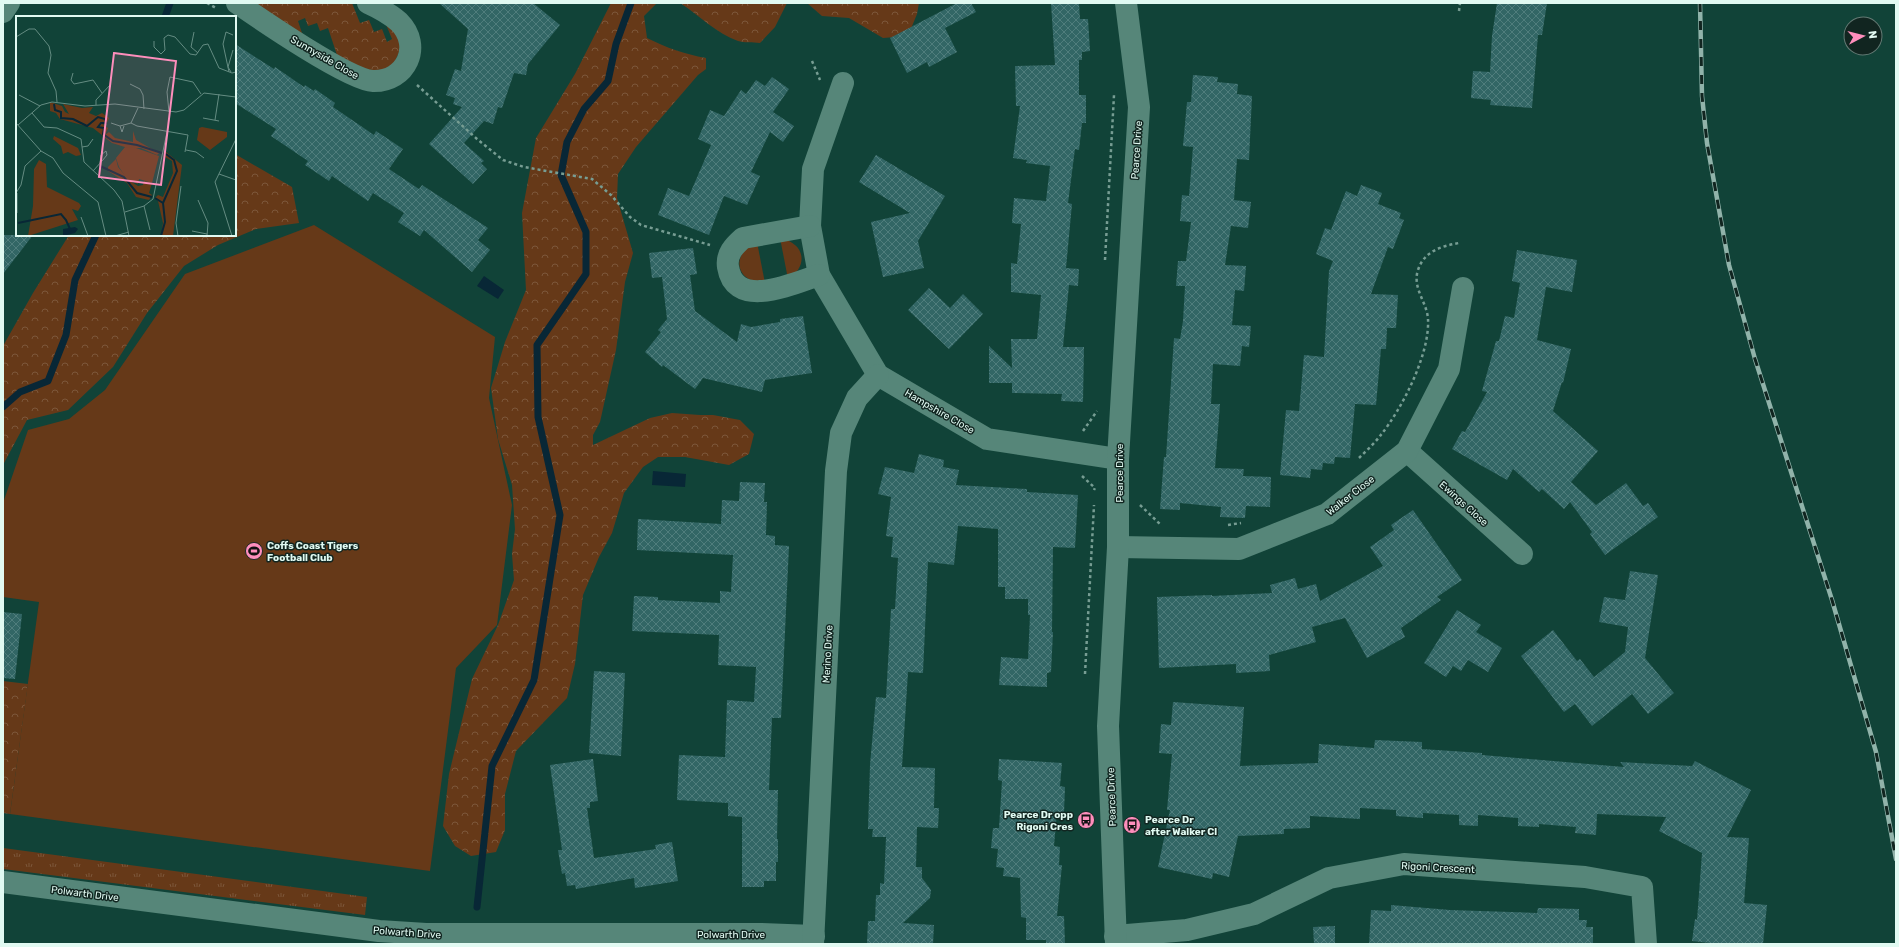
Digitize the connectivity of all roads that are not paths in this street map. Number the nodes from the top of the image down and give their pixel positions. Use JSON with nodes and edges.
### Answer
{"nodes":[{"id":1,"x":9,"y":3,"type":"edge"},
{"id":2,"x":237,"y":3,"type":"edge"},
{"id":3,"x":368,"y":3,"type":"edge"},
{"id":4,"x":1126,"y":3,"type":"edge"},
{"id":5,"x":3,"y":12,"type":"edge"},
{"id":6,"x":843,"y":83,"type":"dead end"},
{"id":7,"x":810,"y":226,"type":"junction"},
{"id":8,"x":819,"y":275,"type":"junction"},
{"id":9,"x":1463,"y":288,"type":"dead end"},
{"id":10,"x":878,"y":374,"type":"junction"},
{"id":11,"x":1407,"y":451,"type":"junction"},
{"id":12,"x":1118,"y":459,"type":"junction"},
{"id":13,"x":1118,"y":547,"type":"junction"},
{"id":14,"x":1522,"y":554,"type":"dead end"},
{"id":15,"x":3,"y":882,"type":"edge"},
{"id":16,"x":814,"y":940,"type":"edge"},
{"id":17,"x":1116,"y":940,"type":"edge"},
{"id":18,"x":1646,"y":944,"type":"edge"}],
"edges":[{"from":1,"to":5,"type":"street"},
{"from":2,"to":3,"type":"street","name":"Sunnyside Close"},
{"from":4,"to":12,"type":"street","name":"Pearce Drive"},
{"from":6,"to":7,"type":"street","name":"Hampshire Close"},
{"from":7,"to":8,"type":"street","name":"Hampshire Close"},
{"from":7,"to":8,"type":"street"},
{"from":8,"to":10,"type":"street","name":"Hampshire Close"},
{"from":9,"to":11,"type":"street","name":"Walker Close"},
{"from":10,"to":12,"type":"street","name":"Hampshire Close"},
{"from":10,"to":16,"type":"street","name":"Merino Drive"},
{"from":11,"to":13,"type":"street","name":"Walker Close"},
{"from":11,"to":14,"type":"street","name":"Ewings Close"},
{"from":12,"to":13,"type":"street","name":"Pearce Drive"},
{"from":13,"to":17,"type":"street","name":"Pearce Drive"},
{"from":15,"to":16,"type":"street","name":"Polwarth Drive"},
{"from":17,"to":18,"type":"street","name":"Rigoni Crescent"}]}
